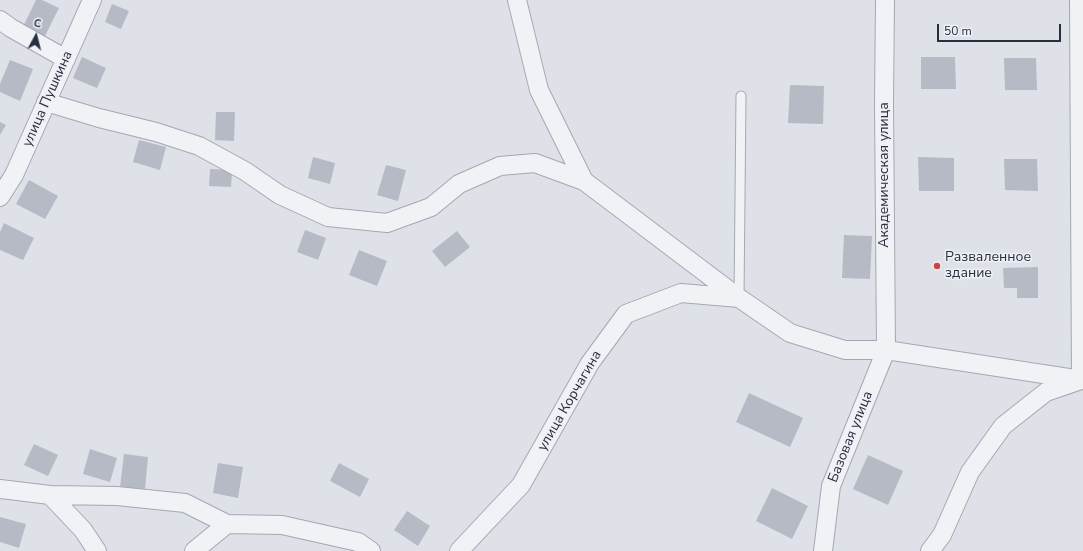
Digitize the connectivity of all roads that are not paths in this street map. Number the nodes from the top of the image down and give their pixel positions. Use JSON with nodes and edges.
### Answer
{"nodes":[{"id":1,"x":92,"y":0,"type":"edge"},
{"id":2,"x":517,"y":0,"type":"edge"},
{"id":3,"x":885,"y":0,"type":"edge"},
{"id":4,"x":1079,"y":0,"type":"edge"},
{"id":5,"x":0,"y":20,"type":"edge"},
{"id":6,"x":66,"y":59,"type":"junction"},
{"id":7,"x":741,"y":96,"type":"dead end"},
{"id":8,"x":46,"y":102,"type":"junction"},
{"id":9,"x":584,"y":181,"type":"junction"},
{"id":10,"x":0,"y":197,"type":"edge"},
{"id":11,"x":738,"y":298,"type":"junction"},
{"id":12,"x":886,"y":350,"type":"junction"},
{"id":13,"x":1082,"y":380,"type":"edge"},
{"id":14,"x":0,"y":490,"type":"edge"},
{"id":15,"x":50,"y":496,"type":"junction"},
{"id":16,"x":227,"y":524,"type":"junction"},
{"id":17,"x":97,"y":551,"type":"edge"},
{"id":18,"x":194,"y":551,"type":"edge"},
{"id":19,"x":371,"y":551,"type":"edge"},
{"id":20,"x":459,"y":551,"type":"edge"},
{"id":21,"x":823,"y":551,"type":"edge"},
{"id":22,"x":930,"y":551,"type":"edge"}],
"edges":[{"from":1,"to":6,"type":"street","name":"улица Пушкина"},
{"from":2,"to":9,"type":"street"},
{"from":3,"to":12,"type":"street","name":"Академическая улица"},
{"from":4,"to":13,"type":"street"},
{"from":5,"to":6,"type":"street"},
{"from":6,"to":8,"type":"street","name":"улица Пушкина"},
{"from":7,"to":11,"type":"lane"},
{"from":8,"to":9,"type":"street"},
{"from":8,"to":10,"type":"street","name":"улица Пушкина"},
{"from":9,"to":11,"type":"street"},
{"from":11,"to":12,"type":"street"},
{"from":11,"to":20,"type":"street","name":"улица Корчагина"},
{"from":12,"to":13,"type":"street"},
{"from":12,"to":21,"type":"street","name":"Базовая улица"},
{"from":13,"to":22,"type":"street"},
{"from":14,"to":15,"type":"street"},
{"from":15,"to":16,"type":"street"},
{"from":15,"to":17,"type":"street"},
{"from":16,"to":18,"type":"street"},
{"from":16,"to":19,"type":"street"}]}
